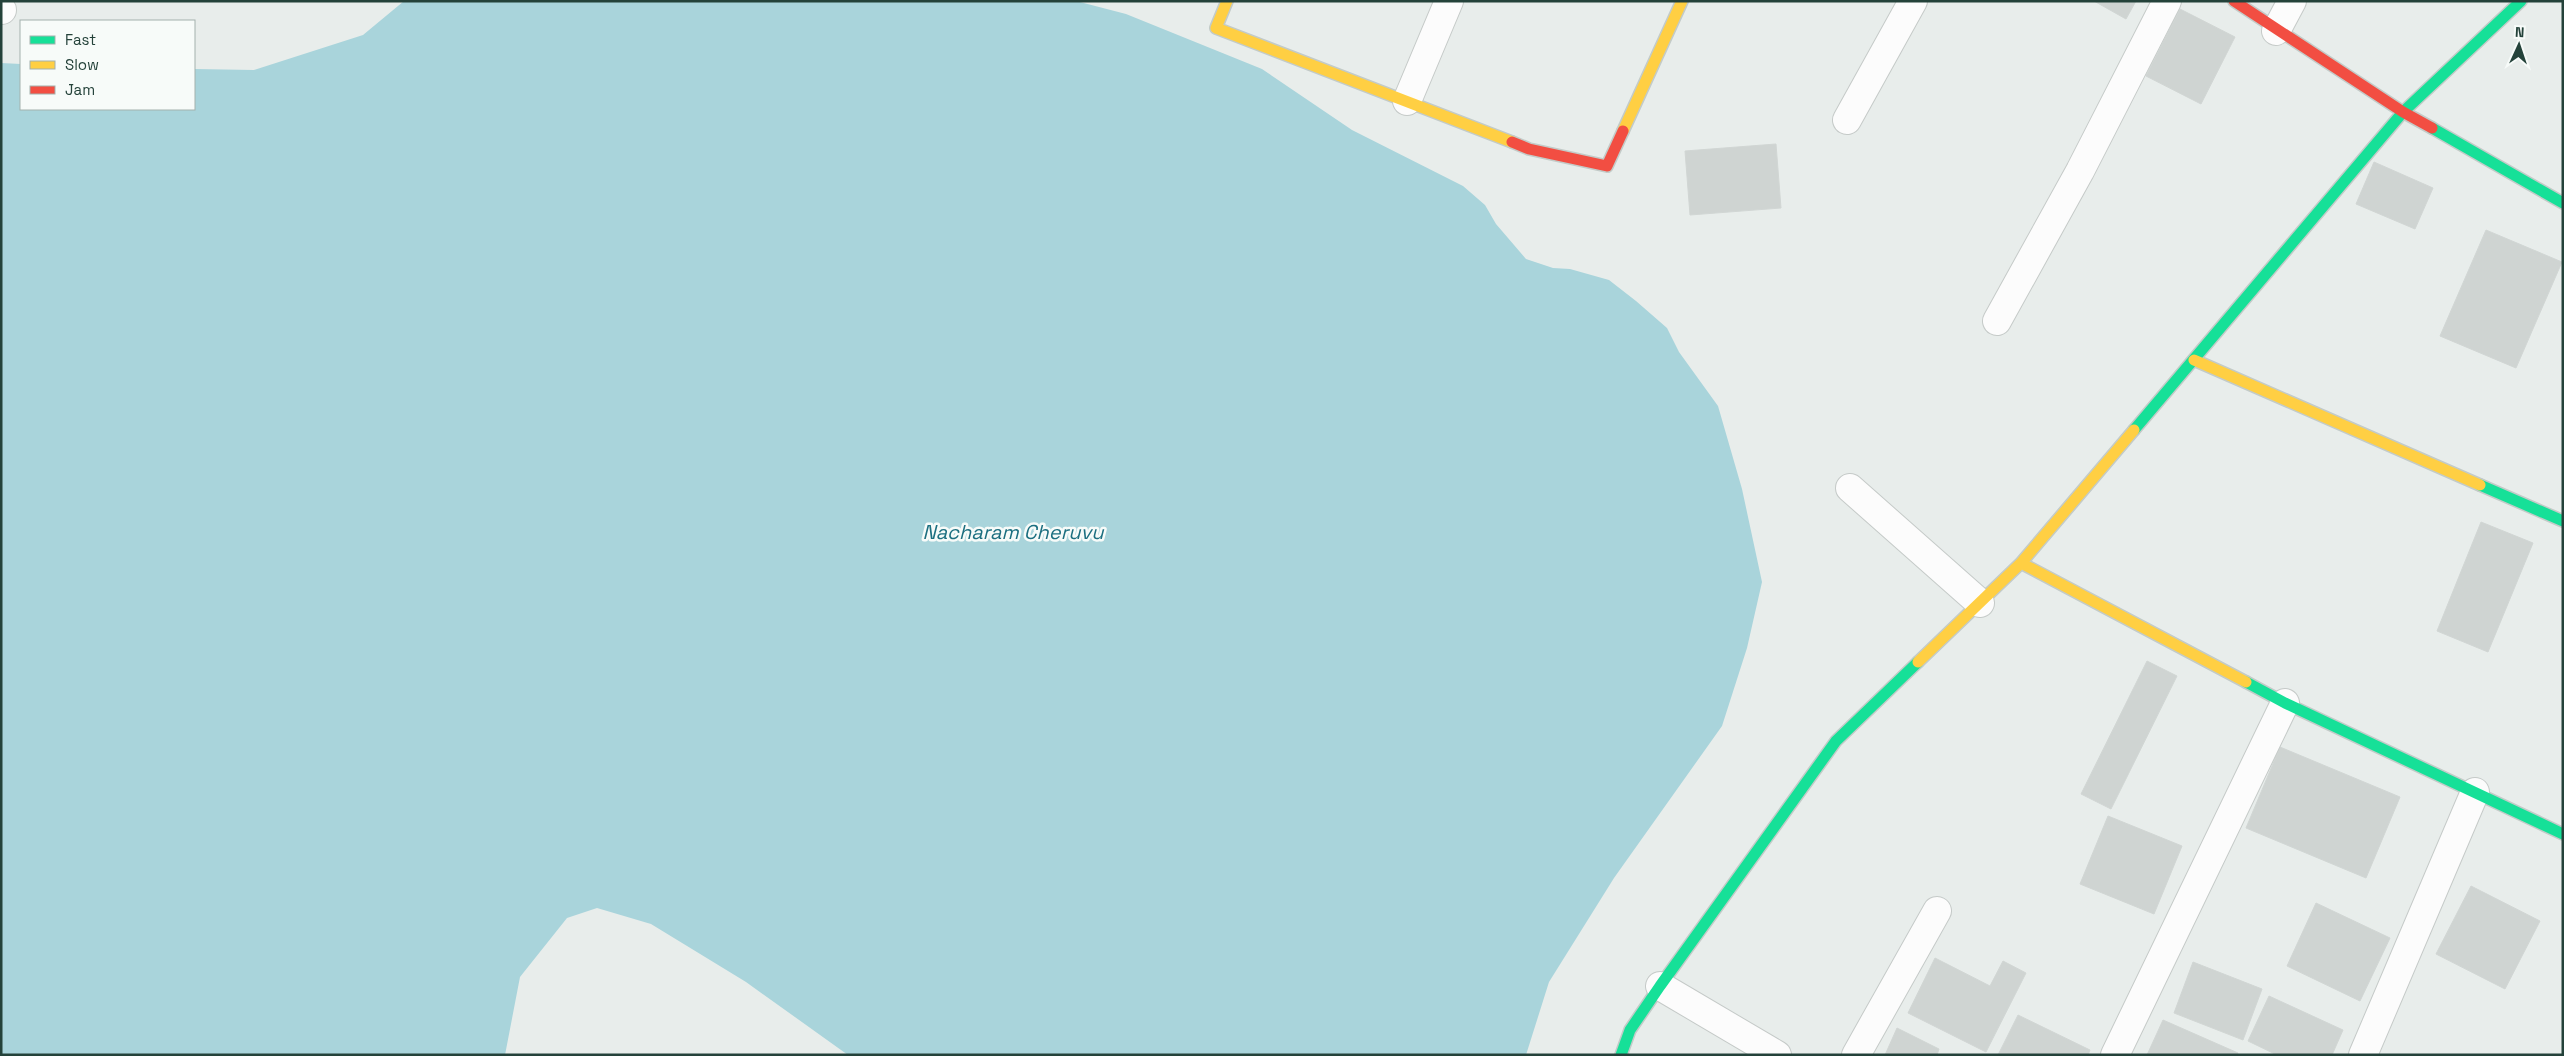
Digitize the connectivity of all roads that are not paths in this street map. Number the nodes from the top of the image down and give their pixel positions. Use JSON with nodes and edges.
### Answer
{"nodes":[{"id":1,"x":1227,"y":1,"type":"edge"},
{"id":2,"x":1449,"y":1,"type":"edge"},
{"id":3,"x":1682,"y":1,"type":"edge"},
{"id":4,"x":1913,"y":1,"type":"edge"},
{"id":5,"x":2167,"y":1,"type":"edge"},
{"id":6,"x":2234,"y":1,"type":"edge"},
{"id":7,"x":2292,"y":1,"type":"edge"},
{"id":8,"x":2521,"y":1,"type":"edge"},
{"id":9,"x":2276,"y":31,"type":"junction"},
{"id":10,"x":1407,"y":101,"type":"junction"},
{"id":11,"x":2402,"y":112,"type":"junction"},
{"id":12,"x":1847,"y":120,"type":"dead end"},
{"id":13,"x":2563,"y":202,"type":"edge"},
{"id":14,"x":1997,"y":320,"type":"dead end"},
{"id":15,"x":2194,"y":360,"type":"junction"},
{"id":16,"x":1850,"y":488,"type":"dead end"},
{"id":17,"x":2563,"y":521,"type":"edge"},
{"id":18,"x":2022,"y":563,"type":"junction"},
{"id":19,"x":1980,"y":603,"type":"junction"},
{"id":20,"x":2285,"y":703,"type":"junction"},
{"id":21,"x":2476,"y":792,"type":"junction"},
{"id":22,"x":2563,"y":834,"type":"edge"},
{"id":23,"x":1937,"y":911,"type":"dead end"},
{"id":24,"x":1660,"y":986,"type":"junction"},
{"id":25,"x":1621,"y":1055,"type":"edge"},
{"id":26,"x":1777,"y":1055,"type":"edge"},
{"id":27,"x":1856,"y":1055,"type":"edge"},
{"id":28,"x":2115,"y":1055,"type":"edge"},
{"id":29,"x":2363,"y":1055,"type":"edge"}],
"edges":[{"from":1,"to":10,"type":"street"},
{"from":2,"to":10,"type":"street"},
{"from":3,"to":10,"type":"street"},
{"from":4,"to":12,"type":"street"},
{"from":5,"to":14,"type":"street"},
{"from":6,"to":9,"type":"street"},
{"from":7,"to":9,"type":"street"},
{"from":8,"to":11,"type":"street"},
{"from":9,"to":11,"type":"street"},
{"from":11,"to":13,"type":"street"},
{"from":11,"to":15,"type":"street"},
{"from":15,"to":17,"type":"street"},
{"from":15,"to":18,"type":"street"},
{"from":16,"to":19,"type":"street"},
{"from":18,"to":19,"type":"street"},
{"from":18,"to":20,"type":"street"},
{"from":19,"to":24,"type":"street"},
{"from":20,"to":21,"type":"street"},
{"from":20,"to":28,"type":"street"},
{"from":21,"to":22,"type":"street"},
{"from":21,"to":29,"type":"street"},
{"from":23,"to":27,"type":"street"},
{"from":24,"to":25,"type":"street"},
{"from":24,"to":26,"type":"street"}]}
